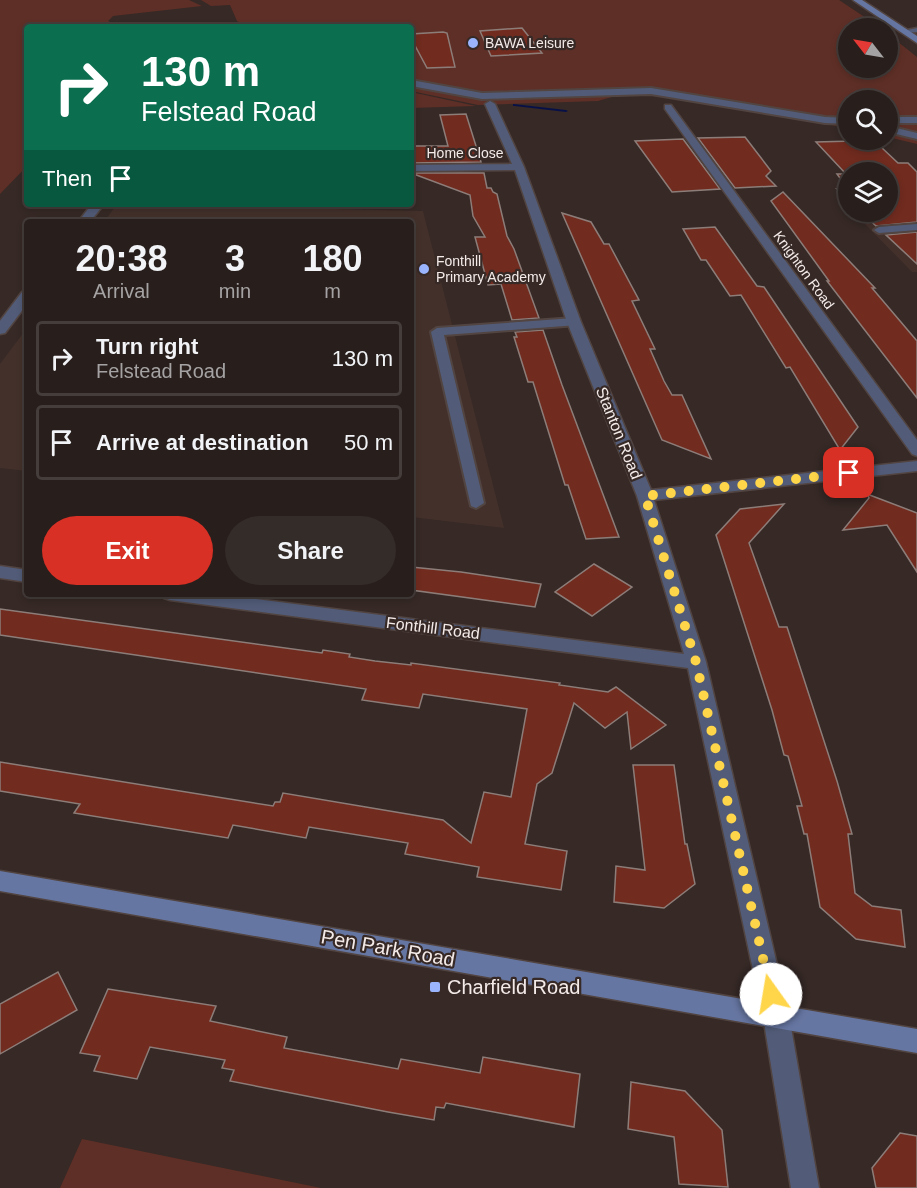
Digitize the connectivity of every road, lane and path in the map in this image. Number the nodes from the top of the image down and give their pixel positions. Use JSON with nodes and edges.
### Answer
{"nodes":[{"id":1,"x":857,"y":0,"type":"edge"},
{"id":2,"x":917,"y":30,"type":"edge"},
{"id":3,"x":906,"y":31,"type":"junction"},
{"id":4,"x":917,"y":40,"type":"edge"},
{"id":5,"x":414,"y":84,"type":"edge"},
{"id":6,"x":490,"y":104,"type":"dead end"},
{"id":7,"x":668,"y":107,"type":"dead end"},
{"id":8,"x":898,"y":120,"type":"edge"},
{"id":9,"x":917,"y":120,"type":"edge"},
{"id":10,"x":838,"y":121,"type":"edge"},
{"id":11,"x":917,"y":128,"type":"edge"},
{"id":12,"x":898,"y":130,"type":"edge"},
{"id":13,"x":898,"y":131,"type":"edge"},
{"id":14,"x":917,"y":136,"type":"edge"},
{"id":15,"x":519,"y":167,"type":"junction"},
{"id":16,"x":414,"y":168,"type":"edge"},
{"id":17,"x":96,"y":207,"type":"edge"},
{"id":18,"x":86,"y":219,"type":"edge"},
{"id":19,"x":917,"y":227,"type":"edge"},
{"id":20,"x":879,"y":230,"type":"dead end"},
{"id":21,"x":24,"y":300,"type":"edge"},
{"id":22,"x":574,"y":322,"type":"junction"},
{"id":23,"x":0,"y":330,"type":"edge"},
{"id":24,"x":917,"y":452,"type":"edge"},
{"id":25,"x":917,"y":466,"type":"edge"},
{"id":26,"x":645,"y":496,"type":"junction"},
{"id":27,"x":476,"y":503,"type":"dead end"},
{"id":28,"x":0,"y":572,"type":"edge"},
{"id":29,"x":24,"y":576,"type":"edge"},
{"id":30,"x":193,"y":597,"type":"edge"},
{"id":31,"x":696,"y":662,"type":"junction"},
{"id":32,"x":0,"y":881,"type":"edge"},
{"id":33,"x":776,"y":1016,"type":"junction"},
{"id":34,"x":917,"y":1041,"type":"edge"},
{"id":35,"x":805,"y":1188,"type":"edge"}],
"edges":[{"from":1,"to":3,"type":"street"},
{"from":2,"to":3,"type":"street"},
{"from":3,"to":4,"type":"street"},
{"from":5,"to":10,"type":"lane"},
{"from":6,"to":15,"type":"street","name":"Stanton Road"},
{"from":7,"to":24,"type":"street","name":"Knighton Road"},
{"from":8,"to":9,"type":"lane"},
{"from":11,"to":12,"type":"lane"},
{"from":13,"to":14,"type":"lane"},
{"from":15,"to":16,"type":"street","name":"Home Close"},
{"from":15,"to":22,"type":"street","name":"Stanton Road"},
{"from":17,"to":18,"type":"street"},
{"from":19,"to":20,"type":"lane"},
{"from":21,"to":23,"type":"street"},
{"from":22,"to":26,"type":"street","name":"Stanton Road"},
{"from":22,"to":27,"type":"lane"},
{"from":25,"to":26,"type":"street"},
{"from":26,"to":31,"type":"street","name":"Stanton Road"},
{"from":28,"to":29,"type":"street"},
{"from":30,"to":31,"type":"street","name":"Fonthill Road"},
{"from":31,"to":33,"type":"street","name":"Stanton Road"},
{"from":32,"to":33,"type":"street","name":"Pen Park Road"},
{"from":33,"to":34,"type":"street","name":"Pen Park Road"},
{"from":33,"to":35,"type":"street"}]}
